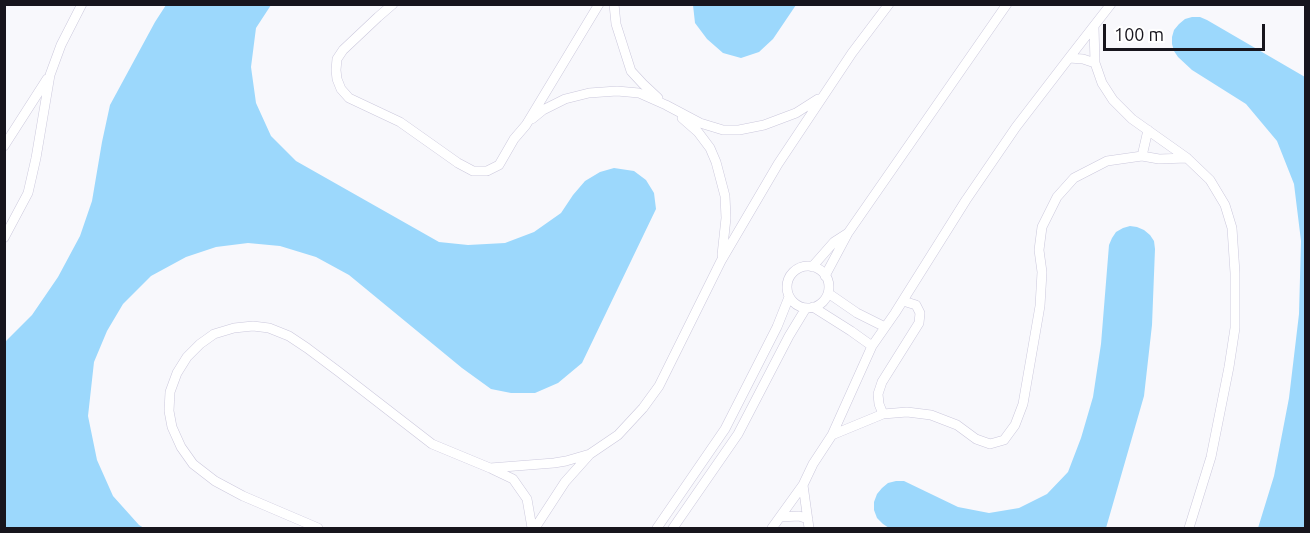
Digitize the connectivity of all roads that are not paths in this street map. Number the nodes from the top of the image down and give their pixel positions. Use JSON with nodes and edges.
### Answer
{"nodes":[{"id":1,"x":82,"y":4,"type":"edge"},
{"id":2,"x":393,"y":4,"type":"edge"},
{"id":3,"x":599,"y":4,"type":"edge"},
{"id":4,"x":614,"y":4,"type":"edge"},
{"id":5,"x":889,"y":4,"type":"edge"},
{"id":6,"x":1007,"y":4,"type":"edge"},
{"id":7,"x":1111,"y":4,"type":"edge"},
{"id":8,"x":1094,"y":27,"type":"junction"},
{"id":9,"x":1069,"y":58,"type":"junction"},
{"id":10,"x":1095,"y":63,"type":"junction"},
{"id":11,"x":50,"y":75,"type":"junction"},
{"id":12,"x":822,"y":96,"type":"junction"},
{"id":13,"x":666,"y":105,"type":"junction"},
{"id":14,"x":526,"y":125,"type":"junction"},
{"id":15,"x":1148,"y":130,"type":"junction"},
{"id":16,"x":4,"y":146,"type":"edge"},
{"id":17,"x":1142,"y":156,"type":"junction"},
{"id":18,"x":1187,"y":158,"type":"junction"},
{"id":19,"x":848,"y":233,"type":"junction"},
{"id":20,"x":4,"y":238,"type":"edge"},
{"id":21,"x":721,"y":261,"type":"junction"},
{"id":22,"x":812,"y":267,"type":"junction"},
{"id":23,"x":825,"y":276,"type":"junction"},
{"id":24,"x":828,"y":293,"type":"junction"},
{"id":25,"x":789,"y":297,"type":"junction"},
{"id":26,"x":903,"y":301,"type":"junction"},
{"id":27,"x":810,"y":308,"type":"junction"},
{"id":28,"x":885,"y":327,"type":"junction"},
{"id":29,"x":872,"y":346,"type":"junction"},
{"id":30,"x":883,"y":414,"type":"junction"},
{"id":31,"x":832,"y":435,"type":"junction"},
{"id":32,"x":590,"y":454,"type":"junction"},
{"id":33,"x":490,"y":468,"type":"junction"},
{"id":34,"x":803,"y":485,"type":"junction"},
{"id":35,"x":780,"y":517,"type":"junction"},
{"id":36,"x":808,"y":524,"type":"edge"},
{"id":37,"x":318,"y":528,"type":"edge"},
{"id":38,"x":534,"y":528,"type":"edge"},
{"id":39,"x":657,"y":528,"type":"edge"},
{"id":40,"x":673,"y":528,"type":"edge"},
{"id":41,"x":772,"y":528,"type":"edge"},
{"id":42,"x":1189,"y":528,"type":"edge"}],
"edges":[{"from":1,"to":11,"type":"street"},
{"from":2,"to":14,"type":"street"},
{"from":3,"to":14,"type":"street"},
{"from":4,"to":13,"type":"street"},
{"from":5,"to":12,"type":"street"},
{"from":6,"to":19,"type":"street"},
{"from":7,"to":8,"type":"street"},
{"from":8,"to":9,"type":"street"},
{"from":8,"to":10,"type":"street"},
{"from":9,"to":10,"type":"street"},
{"from":9,"to":26,"type":"street"},
{"from":10,"to":15,"type":"street"},
{"from":11,"to":16,"type":"street"},
{"from":11,"to":20,"type":"street"},
{"from":12,"to":13,"type":"street"},
{"from":12,"to":21,"type":"street"},
{"from":13,"to":14,"type":"street"},
{"from":13,"to":21,"type":"street"},
{"from":15,"to":17,"type":"street"},
{"from":15,"to":18,"type":"street"},
{"from":17,"to":18,"type":"street"},
{"from":17,"to":30,"type":"street"},
{"from":18,"to":42,"type":"street"},
{"from":19,"to":22,"type":"street"},
{"from":19,"to":23,"type":"street"},
{"from":21,"to":32,"type":"street"},
{"from":22,"to":23,"type":"street"},
{"from":22,"to":25,"type":"street"},
{"from":23,"to":24,"type":"street"},
{"from":24,"to":27,"type":"street"},
{"from":24,"to":28,"type":"street"},
{"from":25,"to":27,"type":"street"},
{"from":25,"to":39,"type":"street"},
{"from":26,"to":28,"type":"street"},
{"from":26,"to":30,"type":"street"},
{"from":27,"to":29,"type":"street"},
{"from":27,"to":40,"type":"street"},
{"from":28,"to":29,"type":"street"},
{"from":29,"to":31,"type":"street"},
{"from":30,"to":31,"type":"street"},
{"from":31,"to":34,"type":"street"},
{"from":32,"to":33,"type":"street"},
{"from":32,"to":38,"type":"street"},
{"from":33,"to":37,"type":"street"},
{"from":33,"to":38,"type":"street"},
{"from":34,"to":35,"type":"street"},
{"from":34,"to":36,"type":"street"},
{"from":35,"to":36,"type":"street"},
{"from":35,"to":41,"type":"street"}]}
